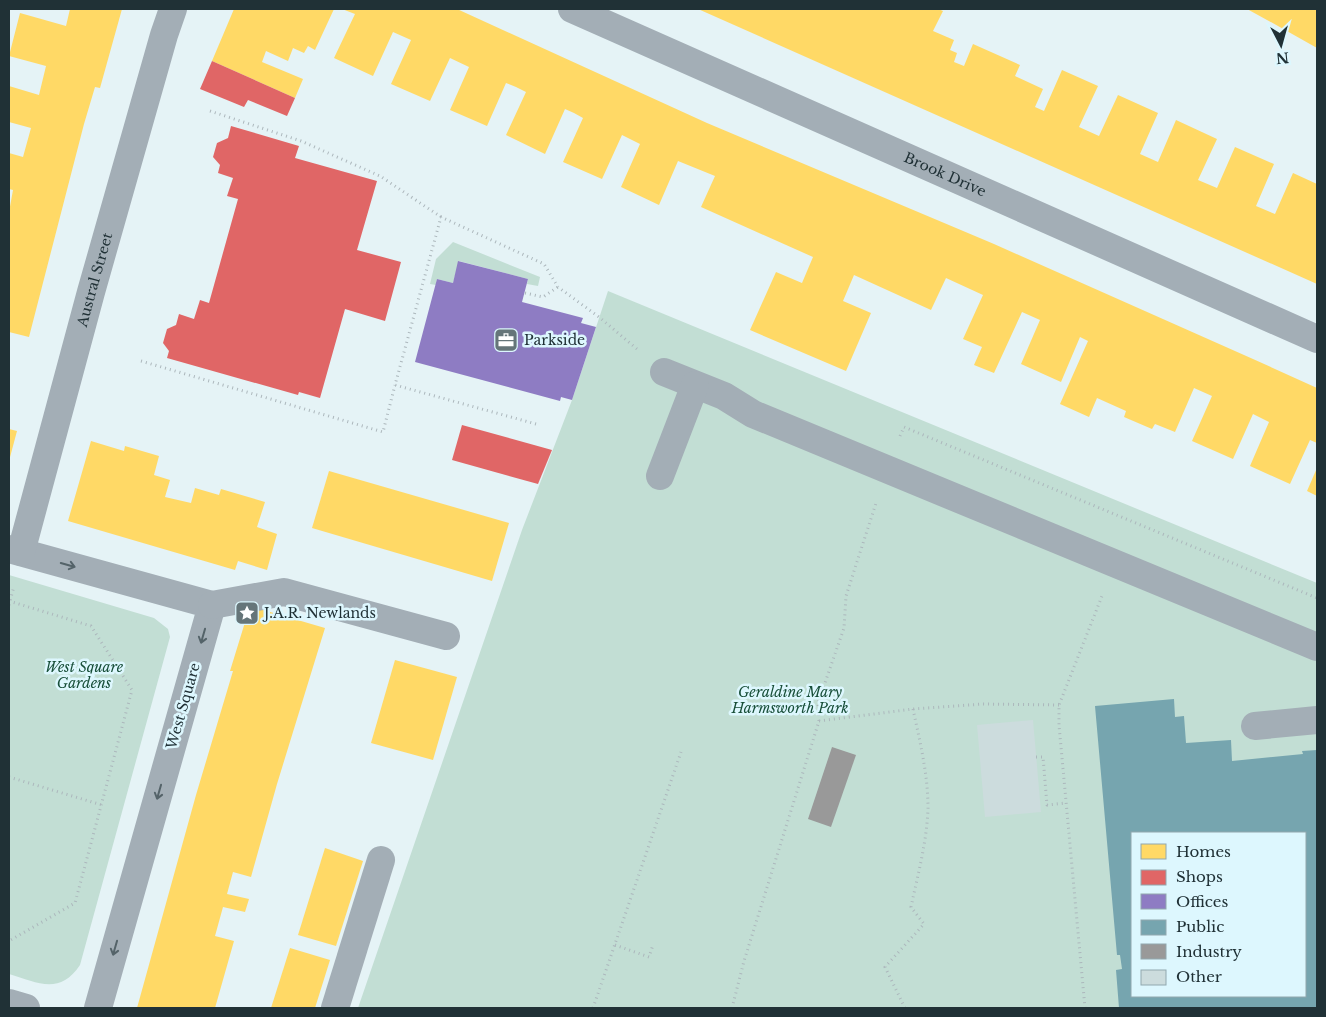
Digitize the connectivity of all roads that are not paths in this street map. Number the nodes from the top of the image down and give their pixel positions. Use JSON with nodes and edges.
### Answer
{"nodes":[{"id":1,"x":173,"y":9,"type":"edge"},
{"id":2,"x":572,"y":9,"type":"edge"},
{"id":3,"x":1317,"y":339,"type":"edge"},
{"id":4,"x":664,"y":372,"type":"road end"},
{"id":5,"x":695,"y":384,"type":"junction"},
{"id":6,"x":660,"y":476,"type":"dead end"},
{"id":7,"x":15,"y":550,"type":"edge"},
{"id":8,"x":212,"y":606,"type":"junction"},
{"id":9,"x":446,"y":636,"type":"dead end"},
{"id":10,"x":1317,"y":647,"type":"edge"},
{"id":11,"x":1317,"y":720,"type":"edge"},
{"id":12,"x":1254,"y":726,"type":"dead end"},
{"id":13,"x":381,"y":860,"type":"dead end"},
{"id":14,"x":9,"y":1003,"type":"edge"},
{"id":15,"x":26,"y":1008,"type":"edge"},
{"id":16,"x":98,"y":1008,"type":"edge"},
{"id":17,"x":335,"y":1008,"type":"edge"}],
"edges":[{"from":1,"to":7,"type":"street","name":"Austral Street"},
{"from":2,"to":3,"type":"street","name":"Brook Drive"},
{"from":4,"to":5,"type":"street"},
{"from":5,"to":6,"type":"street"},
{"from":5,"to":10,"type":"street"},
{"from":7,"to":8,"type":"street","one_way":true},
{"from":8,"to":9,"type":"street"},
{"from":8,"to":16,"type":"street","name":"West Square","one_way":true},
{"from":11,"to":12,"type":"street"},
{"from":13,"to":17,"type":"street"},
{"from":14,"to":15,"type":"street"}]}
